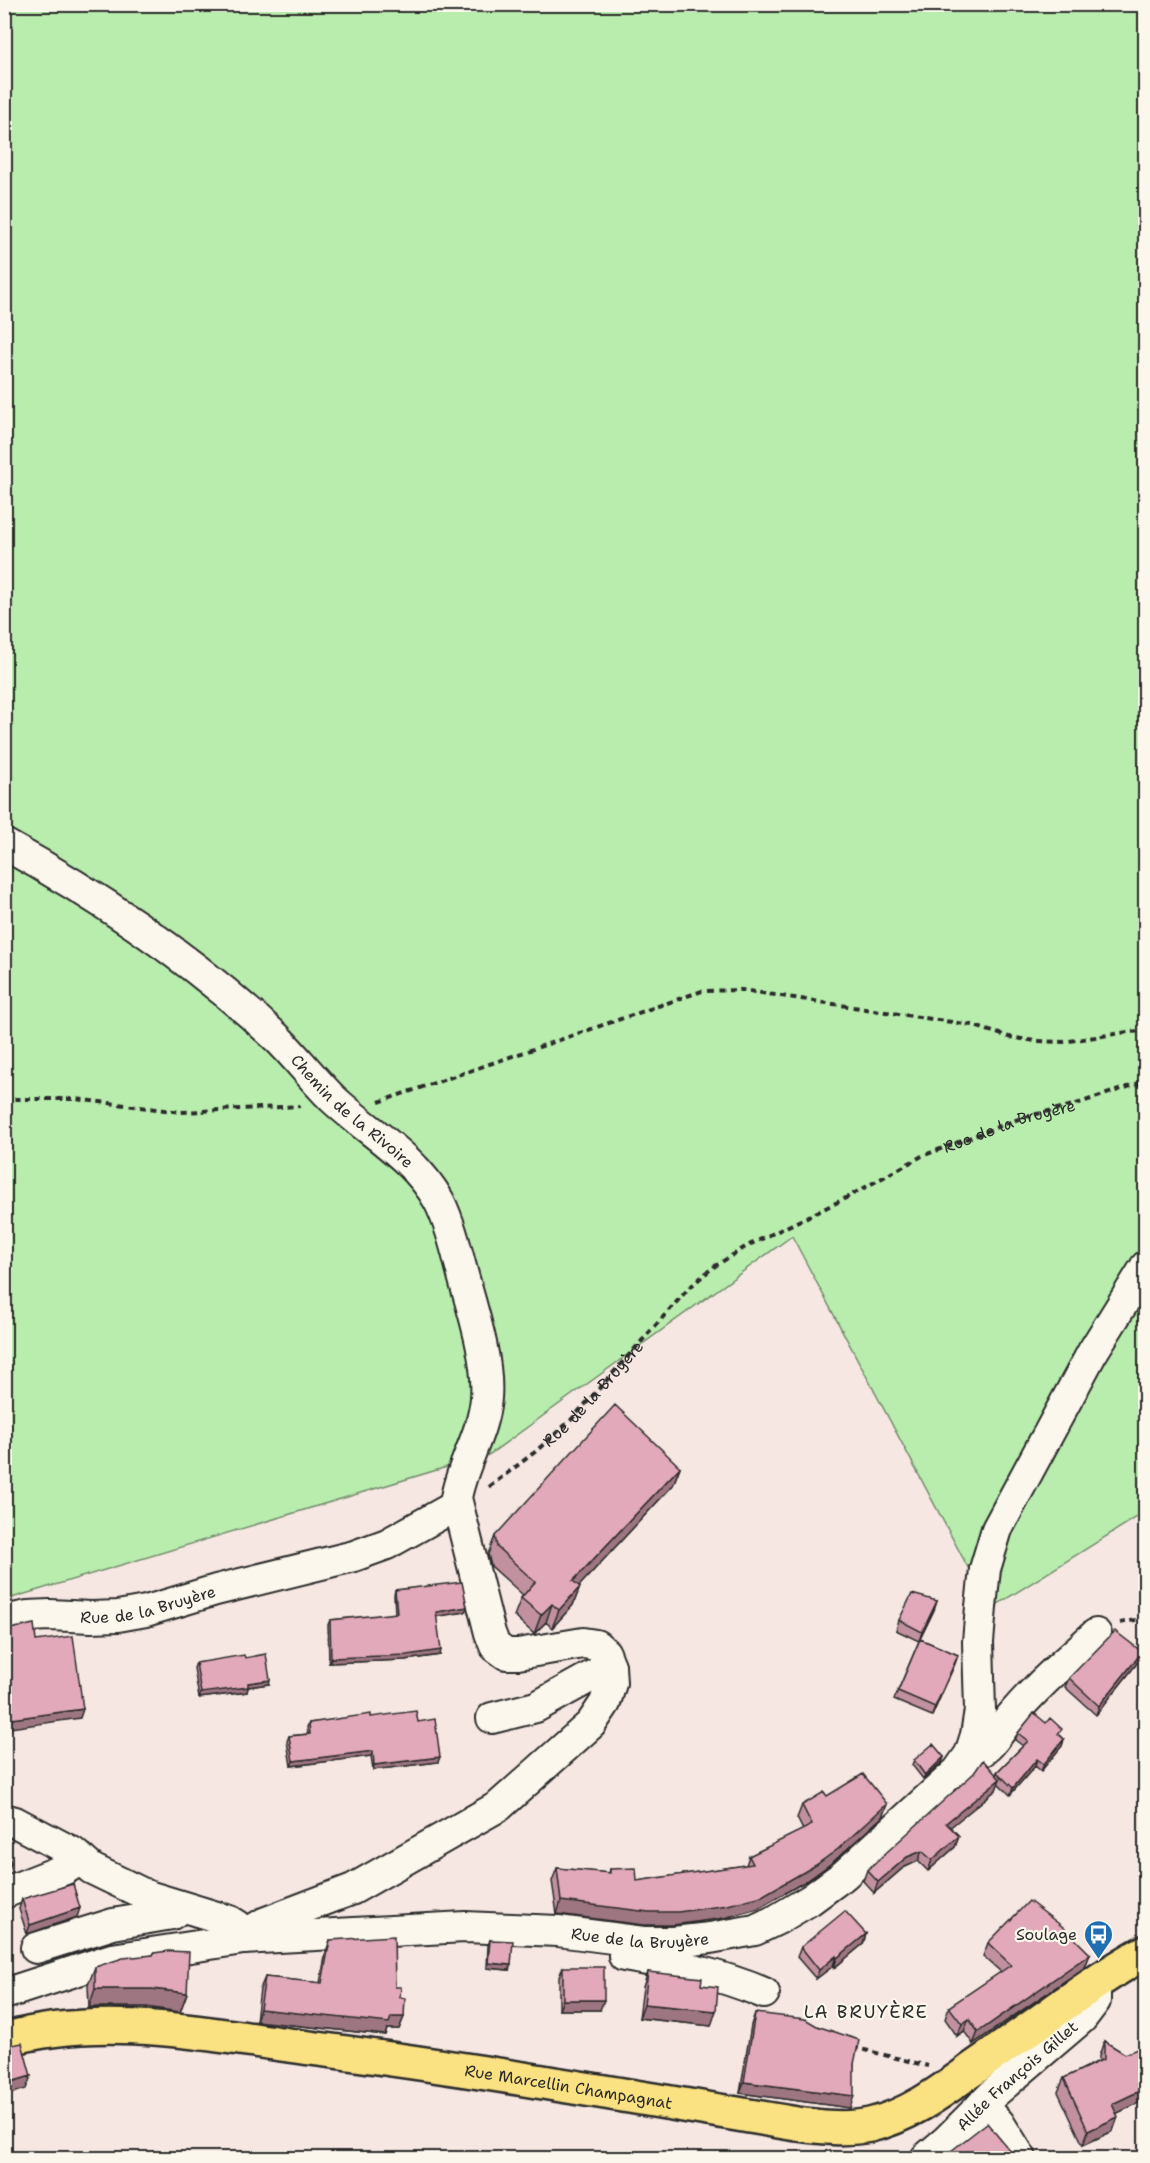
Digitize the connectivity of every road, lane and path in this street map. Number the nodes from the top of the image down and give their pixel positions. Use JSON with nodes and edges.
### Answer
{"nodes":[{"id":1,"x":4,"y":844,"type":"edge"},
{"id":2,"x":1146,"y":1031,"type":"edge"},
{"id":3,"x":1146,"y":1081,"type":"edge"},
{"id":4,"x":4,"y":1099,"type":"edge"},
{"id":5,"x":342,"y":1106,"type":"junction"},
{"id":6,"x":1146,"y":1266,"type":"edge"},
{"id":7,"x":457,"y":1505,"type":"junction"},
{"id":8,"x":4,"y":1621,"type":"edge"},
{"id":9,"x":1096,"y":1634,"type":"dead end"},
{"id":10,"x":610,"y":1666,"type":"junction"},
{"id":11,"x":492,"y":1718,"type":"dead end"},
{"id":12,"x":970,"y":1754,"type":"junction"},
{"id":13,"x":4,"y":1819,"type":"edge"},
{"id":14,"x":81,"y":1859,"type":"junction"},
{"id":15,"x":4,"y":1893,"type":"edge"},
{"id":16,"x":178,"y":1906,"type":"junction"},
{"id":17,"x":535,"y":1930,"type":"junction"},
{"id":18,"x":243,"y":1939,"type":"junction"},
{"id":19,"x":36,"y":1948,"type":"dead end"},
{"id":20,"x":1146,"y":1952,"type":"edge"},
{"id":21,"x":1092,"y":1985,"type":"junction"},
{"id":22,"x":764,"y":1993,"type":"dead end"},
{"id":23,"x":4,"y":1994,"type":"edge"},
{"id":24,"x":4,"y":2040,"type":"edge"},
{"id":25,"x":842,"y":2043,"type":"edge"},
{"id":26,"x":952,"y":2084,"type":"junction"},
{"id":27,"x":982,"y":2105,"type":"junction"},
{"id":28,"x":926,"y":2158,"type":"edge"},
{"id":29,"x":1021,"y":2158,"type":"edge"}],
"edges":[{"from":1,"to":5,"type":"street","name":"Chemin de la Rivoire"},
{"from":2,"to":5,"type":"path"},
{"from":3,"to":7,"type":"path","name":"Rue de la Bruyère"},
{"from":4,"to":5,"type":"path"},
{"from":5,"to":7,"type":"street","name":"Chemin de la Rivoire"},
{"from":6,"to":12,"type":"street","name":"Rue de la Bruyère"},
{"from":7,"to":8,"type":"street","name":"Rue de la Bruyère"},
{"from":7,"to":10,"type":"street"},
{"from":9,"to":12,"type":"street","name":"Rue de la Bruyère"},
{"from":10,"to":11,"type":"street"},
{"from":10,"to":18,"type":"street"},
{"from":12,"to":17,"type":"street","name":"Rue de la Bruyère"},
{"from":13,"to":14,"type":"street"},
{"from":14,"to":15,"type":"street"},
{"from":14,"to":16,"type":"street"},
{"from":16,"to":18,"type":"street"},
{"from":16,"to":19,"type":"street"},
{"from":17,"to":18,"type":"street","name":"Rue de la Bruyère"},
{"from":17,"to":22,"type":"street"},
{"from":18,"to":23,"type":"street","name":"Rue de la Bruyère"},
{"from":20,"to":21,"type":"main road","name":"Rue Marcellin Champagnat"},
{"from":21,"to":26,"type":"main road","name":"Rue Marcellin Champagnat"},
{"from":21,"to":27,"type":"street","name":"Allée François Gillet"},
{"from":24,"to":26,"type":"main road","name":"Rue Marcellin Champagnat"},
{"from":25,"to":26,"type":"path"},
{"from":27,"to":28,"type":"street","name":"Allée François Gillet"},
{"from":27,"to":29,"type":"street"}]}
